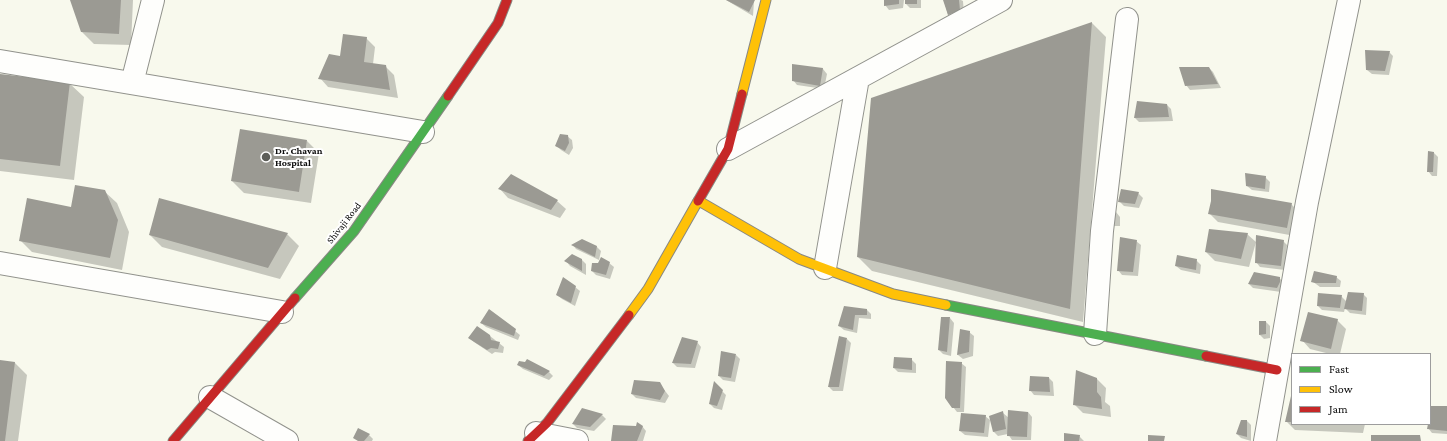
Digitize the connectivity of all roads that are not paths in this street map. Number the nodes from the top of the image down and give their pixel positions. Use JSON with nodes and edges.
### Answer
{"nodes":[{"id":1,"x":153,"y":0,"type":"edge"},
{"id":2,"x":507,"y":0,"type":"edge"},
{"id":3,"x":766,"y":0,"type":"edge"},
{"id":4,"x":1001,"y":0,"type":"edge"},
{"id":5,"x":1349,"y":0,"type":"edge"},
{"id":6,"x":1127,"y":19,"type":"dead end"},
{"id":7,"x":0,"y":61,"type":"edge"},
{"id":8,"x":858,"y":78,"type":"junction"},
{"id":9,"x":132,"y":83,"type":"junction"},
{"id":10,"x":423,"y":132,"type":"junction"},
{"id":11,"x":728,"y":149,"type":"junction"},
{"id":12,"x":699,"y":201,"type":"junction"},
{"id":13,"x":0,"y":263,"type":"edge"},
{"id":14,"x":825,"y":268,"type":"junction"},
{"id":15,"x":282,"y":312,"type":"junction"},
{"id":16,"x":1095,"y":334,"type":"junction"},
{"id":17,"x":1277,"y":370,"type":"junction"},
{"id":18,"x":210,"y":397,"type":"junction"},
{"id":19,"x":532,"y":437,"type":"edge"},
{"id":20,"x":173,"y":441,"type":"edge"},
{"id":21,"x":287,"y":441,"type":"edge"},
{"id":22,"x":577,"y":441,"type":"edge"},
{"id":23,"x":1265,"y":441,"type":"edge"}],
"edges":[{"from":1,"to":9,"type":"street"},
{"from":2,"to":10,"type":"street","name":"Shivaji Road"},
{"from":3,"to":11,"type":"street"},
{"from":4,"to":8,"type":"street"},
{"from":5,"to":17,"type":"street"},
{"from":6,"to":16,"type":"street"},
{"from":7,"to":9,"type":"street"},
{"from":8,"to":11,"type":"street"},
{"from":8,"to":14,"type":"street"},
{"from":9,"to":10,"type":"street"},
{"from":10,"to":15,"type":"street","name":"Shivaji Road"},
{"from":11,"to":12,"type":"street"},
{"from":12,"to":14,"type":"street"},
{"from":12,"to":19,"type":"street"},
{"from":13,"to":15,"type":"street"},
{"from":14,"to":16,"type":"street"},
{"from":15,"to":18,"type":"street","name":"Shivaji Road"},
{"from":16,"to":17,"type":"street"},
{"from":17,"to":23,"type":"street"},
{"from":18,"to":20,"type":"street","name":"Shivaji Road"},
{"from":18,"to":21,"type":"street"},
{"from":19,"to":22,"type":"street"}]}
